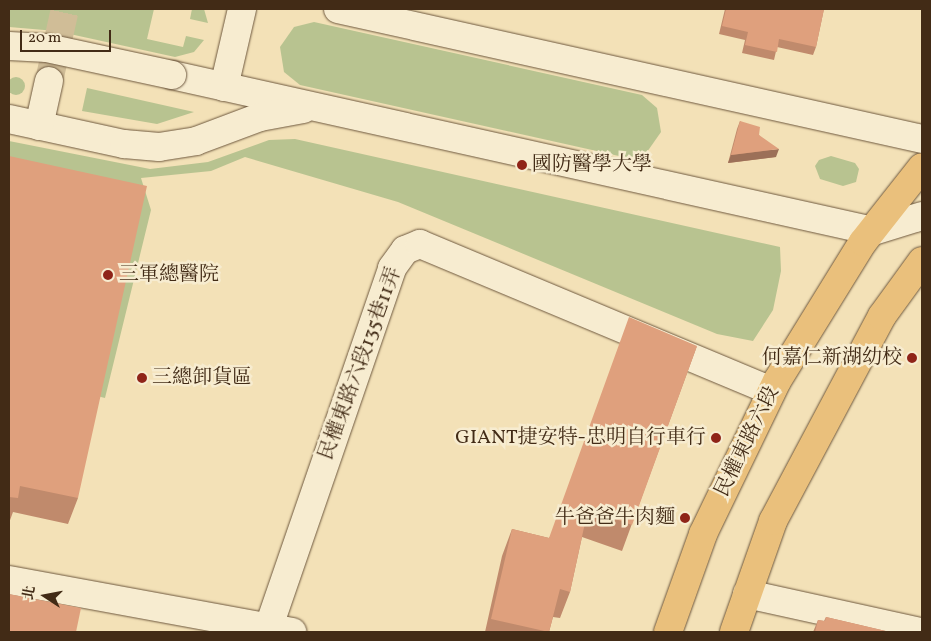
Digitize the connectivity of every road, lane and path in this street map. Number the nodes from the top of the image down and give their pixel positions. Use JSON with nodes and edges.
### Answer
{"nodes":[{"id":1,"x":242,"y":9,"type":"edge"},
{"id":2,"x":338,"y":9,"type":"edge"},
{"id":3,"x":9,"y":46,"type":"edge"},
{"id":4,"x":49,"y":81,"type":"tunnel mouth"},
{"id":5,"x":224,"y":87,"type":"junction"},
{"id":6,"x":314,"y":106,"type":"junction"},
{"id":7,"x":9,"y":119,"type":"edge"},
{"id":8,"x":39,"y":126,"type":"junction"},
{"id":9,"x":922,"y":139,"type":"edge"},
{"id":10,"x":922,"y":167,"type":"edge"},
{"id":11,"x":922,"y":216,"type":"edge"},
{"id":12,"x":873,"y":231,"type":"junction"},
{"id":13,"x":922,"y":262,"type":"edge"},
{"id":14,"x":772,"y":391,"type":"junction"},
{"id":15,"x":9,"y":580,"type":"edge"},
{"id":16,"x":747,"y":594,"type":"junction"},
{"id":17,"x":276,"y":631,"type":"edge"},
{"id":18,"x":668,"y":632,"type":"edge"},
{"id":19,"x":734,"y":632,"type":"edge"},
{"id":20,"x":920,"y":632,"type":"edge"}],
"edges":[{"from":1,"to":5,"type":"street"},
{"from":2,"to":9,"type":"street"},
{"from":3,"to":5,"type":"street","bridge":true},
{"from":4,"to":8,"type":"street"},
{"from":5,"to":6,"type":"street"},
{"from":6,"to":8,"type":"street"},
{"from":6,"to":12,"type":"street"},
{"from":7,"to":8,"type":"street"},
{"from":10,"to":12,"type":"main road","name":"民權東路六段"},
{"from":11,"to":12,"type":"street"},
{"from":12,"to":14,"type":"main road","name":"民權東路六段"},
{"from":13,"to":16,"type":"main road"},
{"from":14,"to":17,"type":"street","name":"民權東路六段135巷11弄"},
{"from":14,"to":18,"type":"main road","name":"民權東路六段"},
{"from":15,"to":17,"type":"street"},
{"from":16,"to":19,"type":"main road"},
{"from":16,"to":20,"type":"street"}]}
